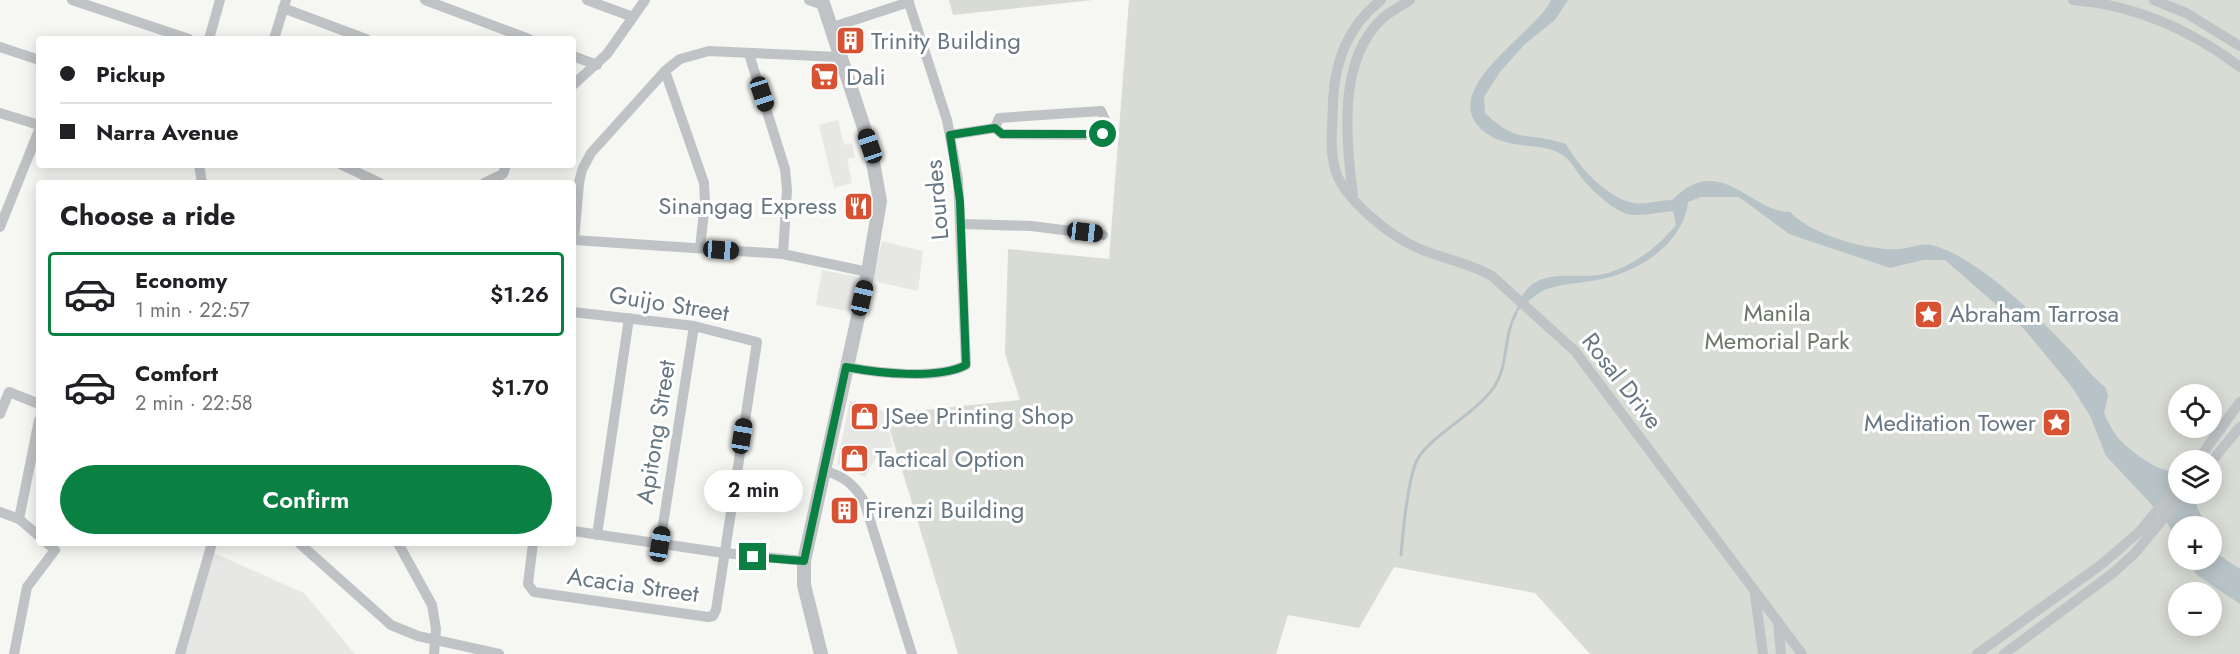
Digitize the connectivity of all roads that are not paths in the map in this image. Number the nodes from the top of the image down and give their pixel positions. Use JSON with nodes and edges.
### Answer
{"nodes":[{"id":1,"x":72,"y":0,"type":"edge"},
{"id":2,"x":220,"y":0,"type":"edge"},
{"id":3,"x":425,"y":0,"type":"edge"},
{"id":4,"x":587,"y":0,"type":"edge"},
{"id":5,"x":645,"y":0,"type":"edge"},
{"id":6,"x":809,"y":0,"type":"edge"},
{"id":7,"x":1381,"y":0,"type":"edge"},
{"id":8,"x":1410,"y":0,"type":"edge"},
{"id":9,"x":2073,"y":0,"type":"edge"},
{"id":10,"x":2154,"y":0,"type":"edge"},
{"id":11,"x":909,"y":1,"type":"edge"},
{"id":12,"x":823,"y":2,"type":"edge"},
{"id":13,"x":285,"y":4,"type":"edge"},
{"id":14,"x":633,"y":17,"type":"junction"},
{"id":15,"x":830,"y":28,"type":"junction"},
{"id":16,"x":180,"y":36,"type":"edge"},
{"id":17,"x":210,"y":36,"type":"edge"},
{"id":18,"x":275,"y":36,"type":"edge"},
{"id":19,"x":359,"y":36,"type":"edge"},
{"id":20,"x":521,"y":36,"type":"edge"},
{"id":21,"x":2240,"y":46,"type":"edge"},
{"id":22,"x":0,"y":47,"type":"edge"},
{"id":23,"x":749,"y":54,"type":"junction"},
{"id":24,"x":576,"y":57,"type":"edge"},
{"id":25,"x":839,"y":57,"type":"junction"},
{"id":26,"x":36,"y":59,"type":"edge"},
{"id":27,"x":597,"y":65,"type":"junction"},
{"id":28,"x":2240,"y":67,"type":"edge"},
{"id":29,"x":665,"y":71,"type":"junction"},
{"id":30,"x":576,"y":82,"type":"edge"},
{"id":31,"x":0,"y":113,"type":"edge"},
{"id":32,"x":36,"y":127,"type":"edge"},
{"id":33,"x":995,"y":128,"type":"junction"},
{"id":34,"x":950,"y":135,"type":"junction"},
{"id":35,"x":36,"y":136,"type":"edge"},
{"id":36,"x":348,"y":168,"type":"edge"},
{"id":37,"x":505,"y":168,"type":"edge"},
{"id":38,"x":1346,"y":179,"type":"junction"},
{"id":39,"x":374,"y":180,"type":"edge"},
{"id":40,"x":490,"y":180,"type":"edge"},
{"id":41,"x":576,"y":222,"type":"edge"},
{"id":42,"x":962,"y":224,"type":"junction"},
{"id":43,"x":0,"y":227,"type":"edge"},
{"id":44,"x":1103,"y":235,"type":"dead end"},
{"id":45,"x":576,"y":240,"type":"edge"},
{"id":46,"x":700,"y":249,"type":"junction"},
{"id":47,"x":783,"y":254,"type":"junction"},
{"id":48,"x":868,"y":272,"type":"junction"},
{"id":49,"x":576,"y":312,"type":"edge"},
{"id":50,"x":629,"y":318,"type":"junction"},
{"id":51,"x":694,"y":326,"type":"junction"},
{"id":52,"x":757,"y":342,"type":"joint"},
{"id":53,"x":846,"y":367,"type":"junction"},
{"id":54,"x":2240,"y":402,"type":"edge"},
{"id":55,"x":36,"y":403,"type":"edge"},
{"id":56,"x":0,"y":414,"type":"edge"},
{"id":57,"x":2240,"y":428,"type":"edge"},
{"id":58,"x":36,"y":436,"type":"edge"},
{"id":59,"x":2205,"y":450,"type":"edge"},
{"id":60,"x":2221,"y":450,"type":"edge"},
{"id":61,"x":823,"y":470,"type":"junction"},
{"id":62,"x":2168,"y":501,"type":"edge"},
{"id":63,"x":2173,"y":504,"type":"edge"},
{"id":64,"x":0,"y":512,"type":"edge"},
{"id":65,"x":2157,"y":518,"type":"junction"},
{"id":66,"x":20,"y":519,"type":"junction"},
{"id":67,"x":576,"y":532,"type":"edge"},
{"id":68,"x":36,"y":533,"type":"edge"},
{"id":69,"x":597,"y":535,"type":"junction"},
{"id":70,"x":660,"y":544,"type":"junction"},
{"id":71,"x":211,"y":546,"type":"edge"},
{"id":72,"x":302,"y":546,"type":"edge"},
{"id":73,"x":400,"y":546,"type":"edge"},
{"id":74,"x":533,"y":546,"type":"edge"},
{"id":75,"x":51,"y":547,"type":"edge"},
{"id":76,"x":724,"y":553,"type":"junction"},
{"id":77,"x":804,"y":561,"type":"junction"},
{"id":78,"x":1755,"y":594,"type":"junction"},
{"id":79,"x":1778,"y":621,"type":"junction"},
{"id":80,"x":436,"y":640,"type":"junction"},
{"id":81,"x":14,"y":654,"type":"edge"},
{"id":82,"x":180,"y":654,"type":"edge"},
{"id":83,"x":434,"y":654,"type":"edge"},
{"id":84,"x":499,"y":654,"type":"edge"},
{"id":85,"x":821,"y":654,"type":"edge"},
{"id":86,"x":912,"y":654,"type":"edge"},
{"id":87,"x":1763,"y":654,"type":"edge"},
{"id":88,"x":1781,"y":654,"type":"edge"},
{"id":89,"x":1802,"y":654,"type":"edge"},
{"id":90,"x":1977,"y":654,"type":"edge"},
{"id":91,"x":2004,"y":654,"type":"edge"}],
"edges":[{"from":1,"to":16,"type":"street"},
{"from":2,"to":17,"type":"street"},
{"from":3,"to":20,"type":"street"},
{"from":4,"to":14,"type":"street"},
{"from":5,"to":14,"type":"street"},
{"from":6,"to":12,"type":"street"},
{"from":7,"to":38,"type":"street"},
{"from":8,"to":38,"type":"street"},
{"from":9,"to":28,"type":"street"},
{"from":10,"to":21,"type":"street"},
{"from":11,"to":15,"type":"street","name":"Lourdes"},
{"from":11,"to":34,"type":"street","name":"Lourdes"},
{"from":12,"to":15,"type":"street"},
{"from":13,"to":18,"type":"street"},
{"from":13,"to":19,"type":"street"},
{"from":14,"to":27,"type":"street"},
{"from":15,"to":25,"type":"street"},
{"from":22,"to":26,"type":"street"},
{"from":23,"to":25,"type":"street"},
{"from":23,"to":29,"type":"street"},
{"from":23,"to":47,"type":"street"},
{"from":24,"to":27,"type":"street"},
{"from":25,"to":48,"type":"street"},
{"from":27,"to":30,"type":"street"},
{"from":29,"to":41,"type":"street"},
{"from":29,"to":46,"type":"street"},
{"from":31,"to":32,"type":"street"},
{"from":33,"to":33,"type":"street"},
{"from":33,"to":34,"type":"street"},
{"from":34,"to":42,"type":"street","name":"Lourdes"},
{"from":35,"to":43,"type":"street"},
{"from":36,"to":39,"type":"street"},
{"from":37,"to":40,"type":"street"},
{"from":38,"to":78,"type":"street","name":"Rosal Drive"},
{"from":42,"to":44,"type":"street"},
{"from":42,"to":53,"type":"street","name":"Lourdes"},
{"from":45,"to":46,"type":"street"},
{"from":46,"to":47,"type":"street"},
{"from":47,"to":48,"type":"street"},
{"from":48,"to":53,"type":"street"},
{"from":49,"to":50,"type":"street","name":"Guijo Street"},
{"from":50,"to":51,"type":"street","name":"Guijo Street"},
{"from":50,"to":69,"type":"street"},
{"from":51,"to":52,"type":"street","name":"Guijo Street"},
{"from":51,"to":70,"type":"street","name":"Apitong Street"},
{"from":52,"to":76,"type":"street","name":"Acacia Street"},
{"from":53,"to":61,"type":"street"},
{"from":54,"to":59,"type":"street"},
{"from":55,"to":56,"type":"street"},
{"from":57,"to":60,"type":"street"},
{"from":58,"to":66,"type":"street"},
{"from":61,"to":77,"type":"street"},
{"from":61,"to":86,"type":"street"},
{"from":62,"to":65,"type":"street"},
{"from":63,"to":65,"type":"street"},
{"from":64,"to":66,"type":"street"},
{"from":65,"to":90,"type":"street"},
{"from":65,"to":91,"type":"street"},
{"from":66,"to":68,"type":"street"},
{"from":67,"to":69,"type":"street"},
{"from":69,"to":70,"type":"street"},
{"from":70,"to":76,"type":"street"},
{"from":71,"to":82,"type":"street"},
{"from":72,"to":80,"type":"street"},
{"from":73,"to":80,"type":"street"},
{"from":74,"to":76,"type":"street","name":"Acacia Street"},
{"from":75,"to":81,"type":"street"},
{"from":76,"to":77,"type":"street"},
{"from":77,"to":85,"type":"street"},
{"from":78,"to":79,"type":"street","name":"Rosal Drive"},
{"from":78,"to":87,"type":"street"},
{"from":79,"to":88,"type":"street"},
{"from":79,"to":89,"type":"street","name":"Rosal Drive"},
{"from":80,"to":83,"type":"street"},
{"from":80,"to":84,"type":"street"}]}
